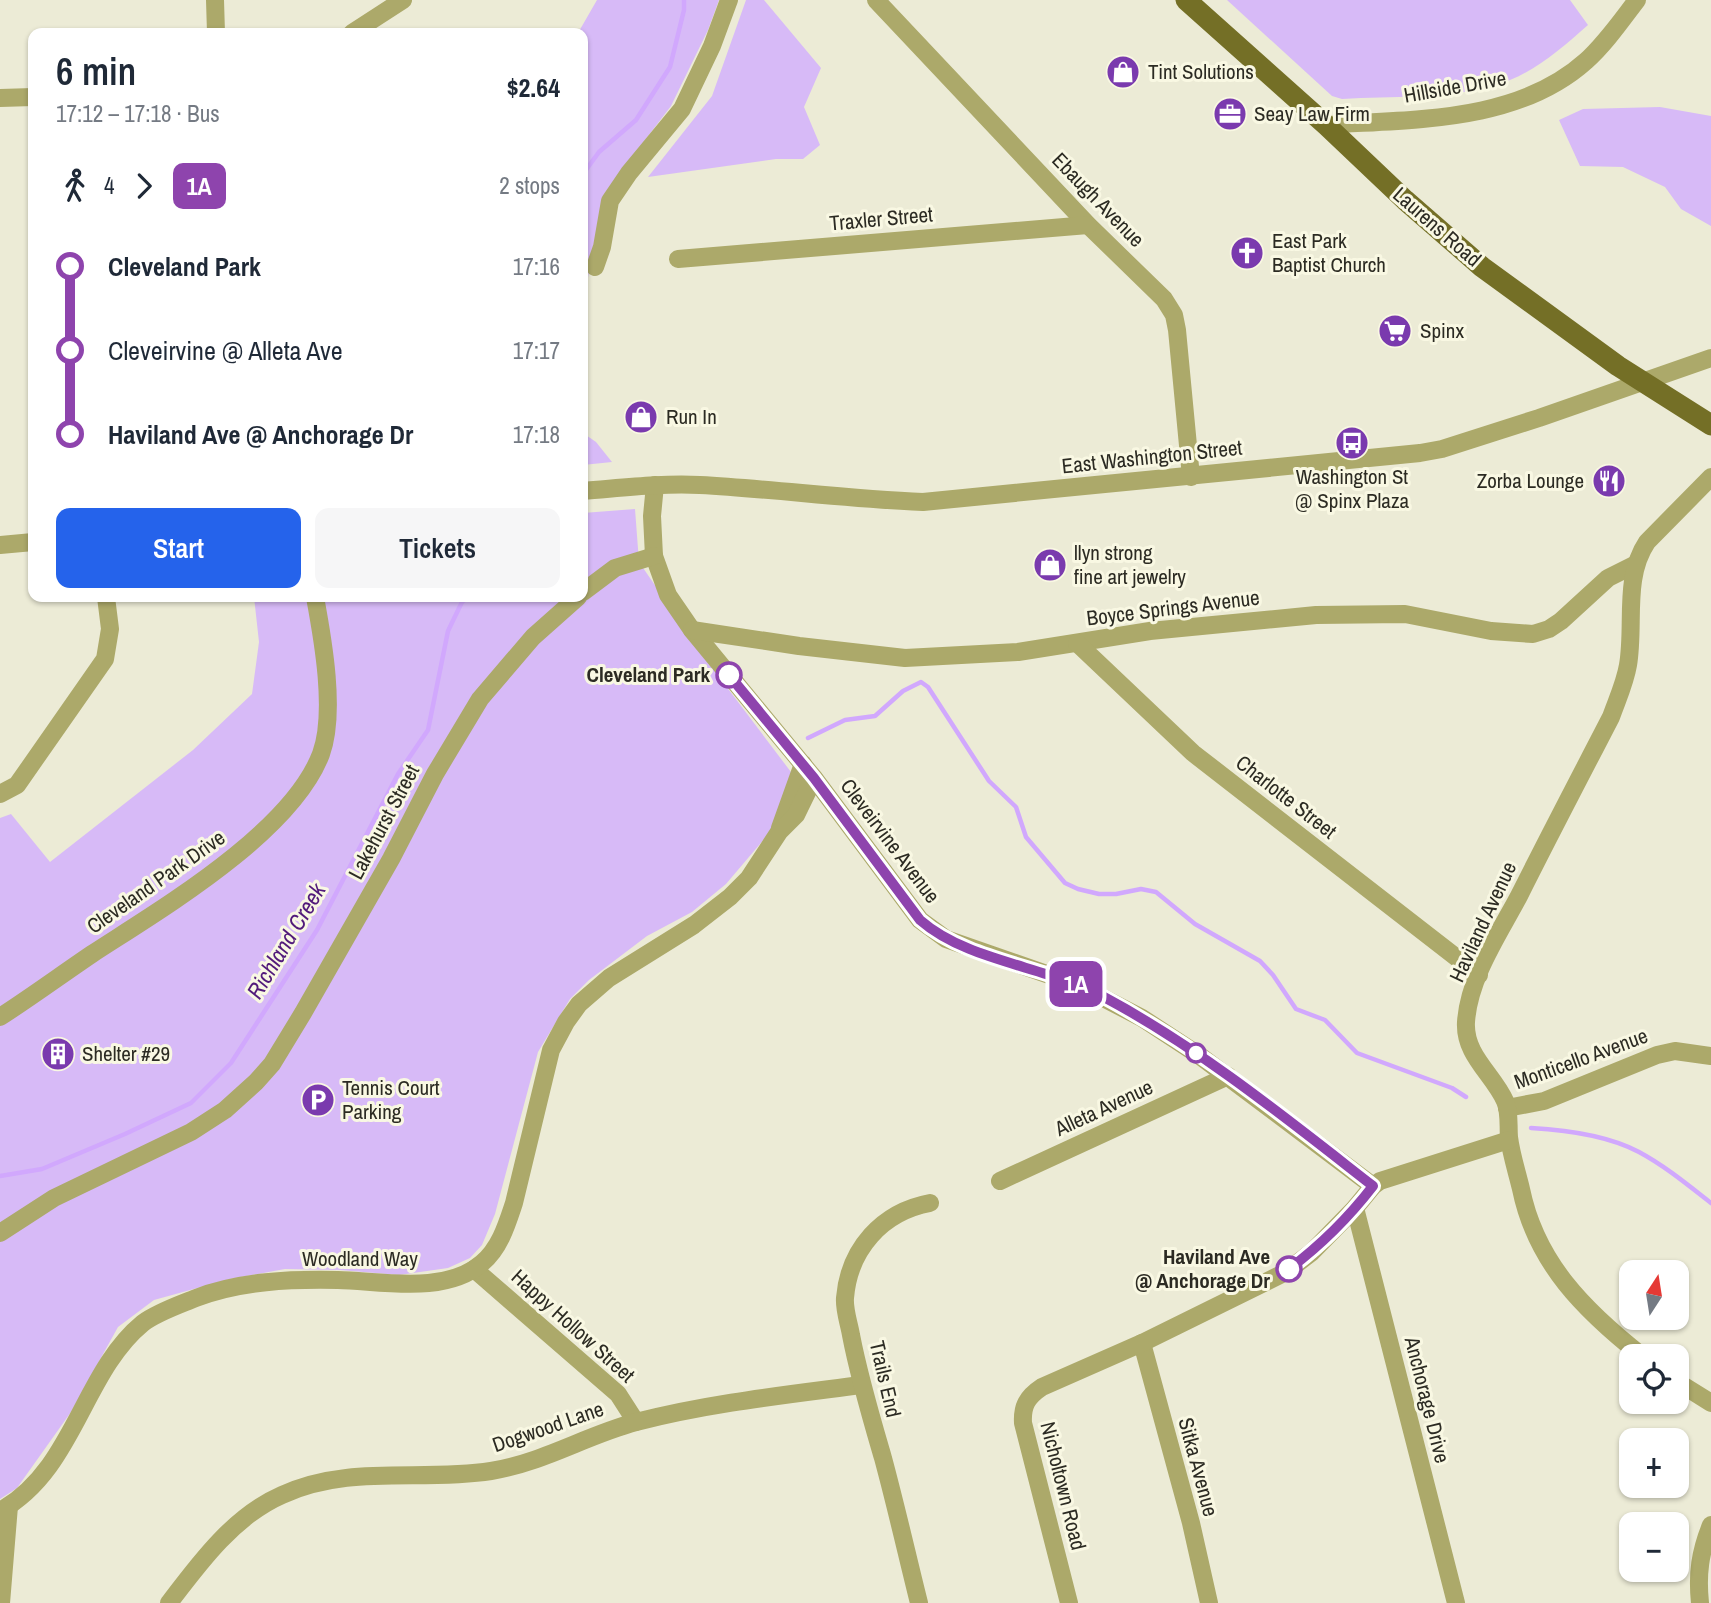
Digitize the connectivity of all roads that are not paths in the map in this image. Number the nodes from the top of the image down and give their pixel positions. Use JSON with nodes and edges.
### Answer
{"nodes":[{"id":1,"x":215,"y":0,"type":"edge"},
{"id":2,"x":403,"y":0,"type":"edge"},
{"id":3,"x":729,"y":0,"type":"edge"},
{"id":4,"x":876,"y":0,"type":"edge"},
{"id":5,"x":1186,"y":0,"type":"edge"},
{"id":6,"x":1637,"y":0,"type":"edge"},
{"id":7,"x":216,"y":28,"type":"edge"},
{"id":8,"x":360,"y":28,"type":"edge"},
{"id":9,"x":0,"y":97,"type":"edge"},
{"id":10,"x":28,"y":97,"type":"edge"},
{"id":11,"x":1326,"y":125,"type":"junction"},
{"id":12,"x":1088,"y":225,"type":"junction"},
{"id":13,"x":678,"y":259,"type":"dead end"},
{"id":14,"x":595,"y":267,"type":"dead end"},
{"id":15,"x":1711,"y":358,"type":"edge"},
{"id":16,"x":1645,"y":383,"type":"junction"},
{"id":17,"x":1711,"y":425,"type":"edge"},
{"id":18,"x":1191,"y":477,"type":"junction"},
{"id":19,"x":1711,"y":477,"type":"edge"},
{"id":20,"x":655,"y":485,"type":"junction"},
{"id":21,"x":588,"y":491,"type":"edge"},
{"id":22,"x":28,"y":542,"type":"edge"},
{"id":23,"x":0,"y":545,"type":"edge"},
{"id":24,"x":654,"y":556,"type":"junction"},
{"id":25,"x":1636,"y":564,"type":"junction"},
{"id":26,"x":588,"y":589,"type":"edge"},
{"id":27,"x":107,"y":602,"type":"edge"},
{"id":28,"x":316,"y":602,"type":"edge"},
{"id":29,"x":572,"y":602,"type":"edge"},
{"id":30,"x":692,"y":630,"type":"junction"},
{"id":31,"x":1077,"y":643,"type":"junction"},
{"id":32,"x":808,"y":771,"type":"junction"},
{"id":33,"x":0,"y":794,"type":"edge"},
{"id":34,"x":1479,"y":975,"type":"junction"},
{"id":35,"x":0,"y":1017,"type":"edge"},
{"id":36,"x":1709,"y":1051,"type":"edge"},
{"id":37,"x":1228,"y":1076,"type":"junction"},
{"id":38,"x":1507,"y":1108,"type":"junction"},
{"id":39,"x":1509,"y":1140,"type":"junction"},
{"id":40,"x":1000,"y":1181,"type":"dead end"},
{"id":41,"x":1373,"y":1186,"type":"junction"},
{"id":42,"x":930,"y":1203,"type":"dead end"},
{"id":43,"x":1355,"y":1208,"type":"junction"},
{"id":44,"x":0,"y":1233,"type":"edge"},
{"id":45,"x":474,"y":1269,"type":"junction"},
{"id":46,"x":1142,"y":1343,"type":"junction"},
{"id":47,"x":1628,"y":1344,"type":"edge"},
{"id":48,"x":861,"y":1385,"type":"junction"},
{"id":49,"x":1689,"y":1389,"type":"edge"},
{"id":50,"x":1711,"y":1403,"type":"edge"},
{"id":51,"x":636,"y":1422,"type":"junction"},
{"id":52,"x":4,"y":1509,"type":"edge"},
{"id":53,"x":1711,"y":1525,"type":"edge"},
{"id":54,"x":0,"y":1601,"type":"edge"},
{"id":55,"x":169,"y":1603,"type":"edge"},
{"id":56,"x":919,"y":1603,"type":"edge"},
{"id":57,"x":1069,"y":1603,"type":"edge"},
{"id":58,"x":1209,"y":1603,"type":"edge"},
{"id":59,"x":1456,"y":1603,"type":"edge"},
{"id":60,"x":1700,"y":1603,"type":"edge"}],
"edges":[{"from":1,"to":7,"type":"street"},
{"from":2,"to":8,"type":"street"},
{"from":3,"to":14,"type":"street"},
{"from":4,"to":12,"type":"street","name":"Ebaugh Avenue"},
{"from":5,"to":11,"type":"main road","name":"Laurens Road"},
{"from":6,"to":11,"type":"street","name":"Hillside Drive"},
{"from":9,"to":10,"type":"street"},
{"from":11,"to":16,"type":"main road","name":"Laurens Road"},
{"from":12,"to":13,"type":"street","name":"Traxler Street"},
{"from":12,"to":18,"type":"street","name":"Ebaugh Avenue"},
{"from":15,"to":16,"type":"street","name":"East Washington Street"},
{"from":16,"to":17,"type":"main road","name":"Laurens Road"},
{"from":16,"to":18,"type":"street","name":"East Washington Street"},
{"from":18,"to":20,"type":"street","name":"East Washington Street"},
{"from":19,"to":25,"type":"street","name":"Haviland Avenue"},
{"from":20,"to":21,"type":"street","name":"East Washington Street"},
{"from":20,"to":24,"type":"street","name":"Cleveirvine Avenue"},
{"from":22,"to":23,"type":"street"},
{"from":24,"to":26,"type":"street"},
{"from":24,"to":30,"type":"street","name":"Cleveirvine Avenue"},
{"from":25,"to":31,"type":"street","name":"Boyce Springs Avenue"},
{"from":25,"to":34,"type":"street","name":"Haviland Avenue"},
{"from":27,"to":33,"type":"street"},
{"from":28,"to":35,"type":"street","name":"Cleveland Park Drive"},
{"from":29,"to":44,"type":"street","name":"Lakehurst Street"},
{"from":30,"to":31,"type":"street","name":"Boyce Springs Avenue"},
{"from":30,"to":32,"type":"street","name":"Cleveirvine Avenue"},
{"from":31,"to":34,"type":"street","name":"Charlotte Street"},
{"from":32,"to":37,"type":"street","name":"Cleveirvine Avenue"},
{"from":32,"to":45,"type":"street","name":"Woodland Way"},
{"from":34,"to":38,"type":"street","name":"Haviland Avenue"},
{"from":36,"to":38,"type":"street","name":"Monticello Avenue"},
{"from":37,"to":40,"type":"street","name":"Alleta Avenue"},
{"from":37,"to":41,"type":"street","name":"Cleveirvine Avenue"},
{"from":38,"to":39,"type":"street","name":"Haviland Avenue"},
{"from":39,"to":41,"type":"street"},
{"from":39,"to":47,"type":"street","name":"Haviland Avenue"},
{"from":41,"to":43,"type":"street"},
{"from":42,"to":48,"type":"street","name":"Trails End"},
{"from":43,"to":46,"type":"street"},
{"from":43,"to":59,"type":"street","name":"Anchorage Drive"},
{"from":45,"to":51,"type":"street","name":"Happy Hollow Street"},
{"from":45,"to":52,"type":"street","name":"Woodland Way"},
{"from":46,"to":57,"type":"street","name":"Nicholtown Road"},
{"from":46,"to":58,"type":"street","name":"Sitka Avenue"},
{"from":48,"to":51,"type":"street","name":"Dogwood Lane"},
{"from":48,"to":56,"type":"street","name":"Trails End"},
{"from":49,"to":50,"type":"street"},
{"from":51,"to":55,"type":"street","name":"Dogwood Lane"},
{"from":52,"to":54,"type":"street"},
{"from":53,"to":60,"type":"street"}]}
